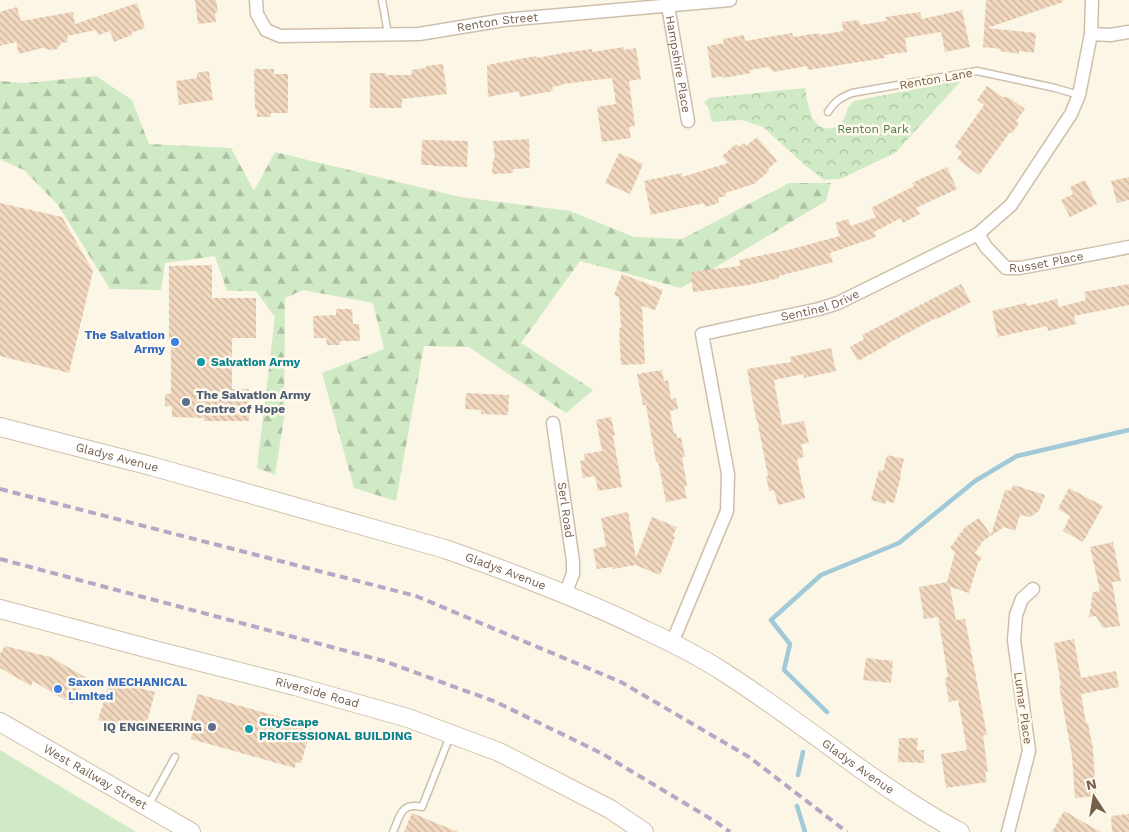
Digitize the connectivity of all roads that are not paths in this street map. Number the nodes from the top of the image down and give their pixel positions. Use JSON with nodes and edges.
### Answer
{"nodes":[{"id":1,"x":256,"y":0,"type":"edge"},
{"id":2,"x":382,"y":0,"type":"edge"},
{"id":3,"x":730,"y":0,"type":"edge"},
{"id":4,"x":1092,"y":0,"type":"edge"},
{"id":5,"x":661,"y":4,"type":"edge"},
{"id":6,"x":1129,"y":32,"type":"edge"},
{"id":7,"x":388,"y":34,"type":"junction"},
{"id":8,"x":1091,"y":34,"type":"junction"},
{"id":9,"x":1079,"y":95,"type":"junction"},
{"id":10,"x":828,"y":112,"type":"dead end"},
{"id":11,"x":688,"y":121,"type":"dead end"},
{"id":12,"x":978,"y":234,"type":"junction"},
{"id":13,"x":1129,"y":247,"type":"edge"},
{"id":14,"x":553,"y":423,"type":"dead end"},
{"id":15,"x":0,"y":427,"type":"edge"},
{"id":16,"x":1034,"y":589,"type":"dead end"},
{"id":17,"x":565,"y":594,"type":"junction"},
{"id":18,"x":0,"y":609,"type":"edge"},
{"id":19,"x":672,"y":643,"type":"junction"},
{"id":20,"x":0,"y":722,"type":"edge"},
{"id":21,"x":451,"y":734,"type":"junction"},
{"id":22,"x":175,"y":757,"type":"dead end"},
{"id":23,"x":147,"y":807,"type":"junction"},
{"id":24,"x":946,"y":827,"type":"edge"},
{"id":25,"x":191,"y":832,"type":"edge"},
{"id":26,"x":392,"y":832,"type":"edge"},
{"id":27,"x":644,"y":832,"type":"edge"},
{"id":28,"x":960,"y":832,"type":"edge"},
{"id":29,"x":1008,"y":832,"type":"edge"}],
"edges":[{"from":1,"to":7,"type":"street","name":"Renton Street"},
{"from":2,"to":7,"type":"lane"},
{"from":3,"to":5,"type":"street","name":"Renton Street"},
{"from":4,"to":8,"type":"street","name":"Sentinel Drive"},
{"from":5,"to":7,"type":"street","name":"Renton Street"},
{"from":5,"to":11,"type":"street","name":"Hampshire Place"},
{"from":6,"to":8,"type":"street"},
{"from":8,"to":9,"type":"street","name":"Sentinel Drive"},
{"from":9,"to":10,"type":"lane","name":"Renton Lane"},
{"from":9,"to":12,"type":"street","name":"Sentinel Drive"},
{"from":12,"to":13,"type":"street","name":"Russet Place"},
{"from":12,"to":19,"type":"street","name":"Sentinel Drive"},
{"from":14,"to":17,"type":"street","name":"Serl Road"},
{"from":15,"to":17,"type":"street","name":"Gladys Avenue"},
{"from":16,"to":29,"type":"street","name":"Lumar Place"},
{"from":17,"to":19,"type":"street","name":"Gladys Avenue"},
{"from":18,"to":21,"type":"street","name":"Riverside Road"},
{"from":19,"to":24,"type":"street","name":"Gladys Avenue"},
{"from":20,"to":23,"type":"street","name":"West Railway Street"},
{"from":21,"to":26,"type":"lane"},
{"from":21,"to":27,"type":"street","name":"Riverside Road"},
{"from":22,"to":23,"type":"lane"},
{"from":23,"to":25,"type":"street","name":"West Railway Street"},
{"from":24,"to":28,"type":"street","name":"Gladys Avenue"}]}
